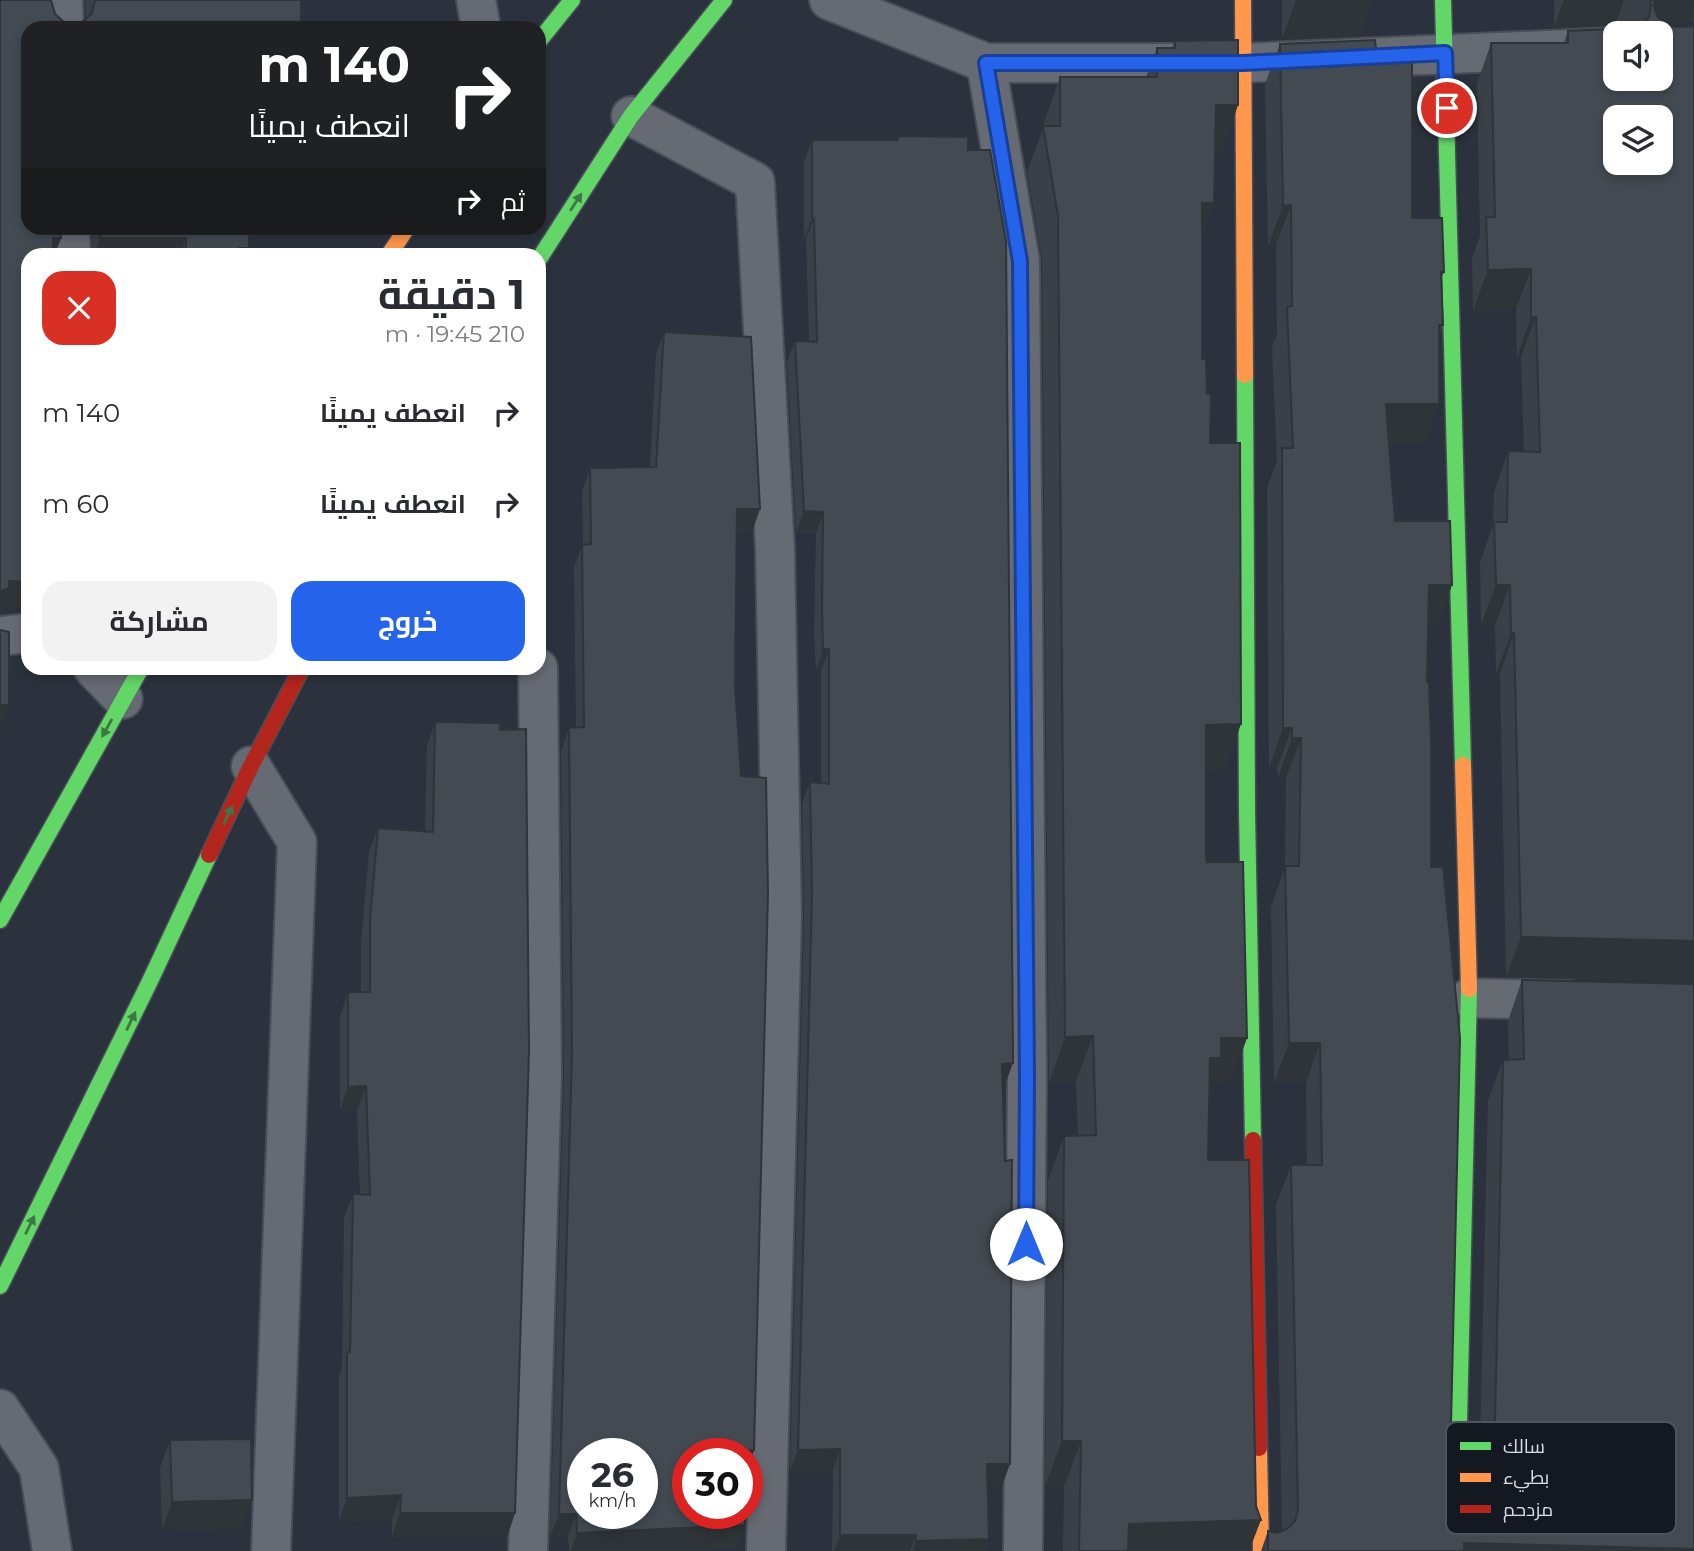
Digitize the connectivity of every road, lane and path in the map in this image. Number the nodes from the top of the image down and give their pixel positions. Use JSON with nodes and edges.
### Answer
{"nodes":[{"id":1,"x":63,"y":0,"type":"edge"},
{"id":2,"x":476,"y":0,"type":"edge"},
{"id":3,"x":572,"y":0,"type":"edge"},
{"id":4,"x":724,"y":0,"type":"edge"},
{"id":5,"x":829,"y":0,"type":"edge"},
{"id":6,"x":1243,"y":0,"type":"edge"},
{"id":7,"x":1443,"y":0,"type":"edge"},
{"id":8,"x":64,"y":21,"type":"edge"},
{"id":9,"x":480,"y":21,"type":"edge"},
{"id":10,"x":546,"y":32,"type":"edge"},
{"id":11,"x":1603,"y":47,"type":"edge"},
{"id":12,"x":1445,"y":53,"type":"junction"},
{"id":13,"x":986,"y":63,"type":"junction"},
{"id":14,"x":1243,"y":63,"type":"junction"},
{"id":15,"x":631,"y":116,"type":"junction"},
{"id":16,"x":546,"y":248,"type":"edge"},
{"id":17,"x":21,"y":634,"type":"edge"},
{"id":18,"x":0,"y":636,"type":"edge"},
{"id":19,"x":110,"y":675,"type":"edge"},
{"id":20,"x":298,"y":675,"type":"edge"},
{"id":21,"x":538,"y":675,"type":"edge"},
{"id":22,"x":132,"y":684,"type":"edge"},
{"id":23,"x":251,"y":766,"type":"junction"},
{"id":24,"x":0,"y":920,"type":"edge"},
{"id":25,"x":1469,"y":998,"type":"junction"},
{"id":26,"x":1602,"y":1001,"type":"edge"},
{"id":27,"x":0,"y":1286,"type":"edge"},
{"id":28,"x":0,"y":1409,"type":"edge"},
{"id":29,"x":1459,"y":1422,"type":"edge"},
{"id":30,"x":52,"y":1551,"type":"edge"},
{"id":31,"x":271,"y":1551,"type":"edge"},
{"id":32,"x":528,"y":1551,"type":"edge"},
{"id":33,"x":766,"y":1551,"type":"edge"},
{"id":34,"x":1023,"y":1551,"type":"edge"},
{"id":35,"x":1261,"y":1551,"type":"edge"}],
"edges":[{"from":1,"to":8,"type":"street"},
{"from":2,"to":9,"type":"street"},
{"from":3,"to":10,"type":"main road"},
{"from":4,"to":15,"type":"main road"},
{"from":5,"to":13,"type":"street"},
{"from":6,"to":14,"type":"main road"},
{"from":7,"to":12,"type":"main road"},
{"from":11,"to":12,"type":"street"},
{"from":12,"to":14,"type":"street"},
{"from":12,"to":25,"type":"main road"},
{"from":13,"to":14,"type":"street"},
{"from":13,"to":34,"type":"street"},
{"from":14,"to":35,"type":"main road"},
{"from":16,"to":15,"type":"main road","one_way":true},
{"from":15,"to":33,"type":"street"},
{"from":17,"to":18,"type":"street"},
{"from":19,"to":22,"type":"street"},
{"from":20,"to":23,"type":"main road"},
{"from":21,"to":32,"type":"street"},
{"from":22,"to":24,"type":"main road","one_way":true},
{"from":27,"to":23,"type":"main road","one_way":true},
{"from":23,"to":31,"type":"street"},
{"from":25,"to":26,"type":"street"},
{"from":25,"to":29,"type":"main road"},
{"from":28,"to":30,"type":"street"}]}
